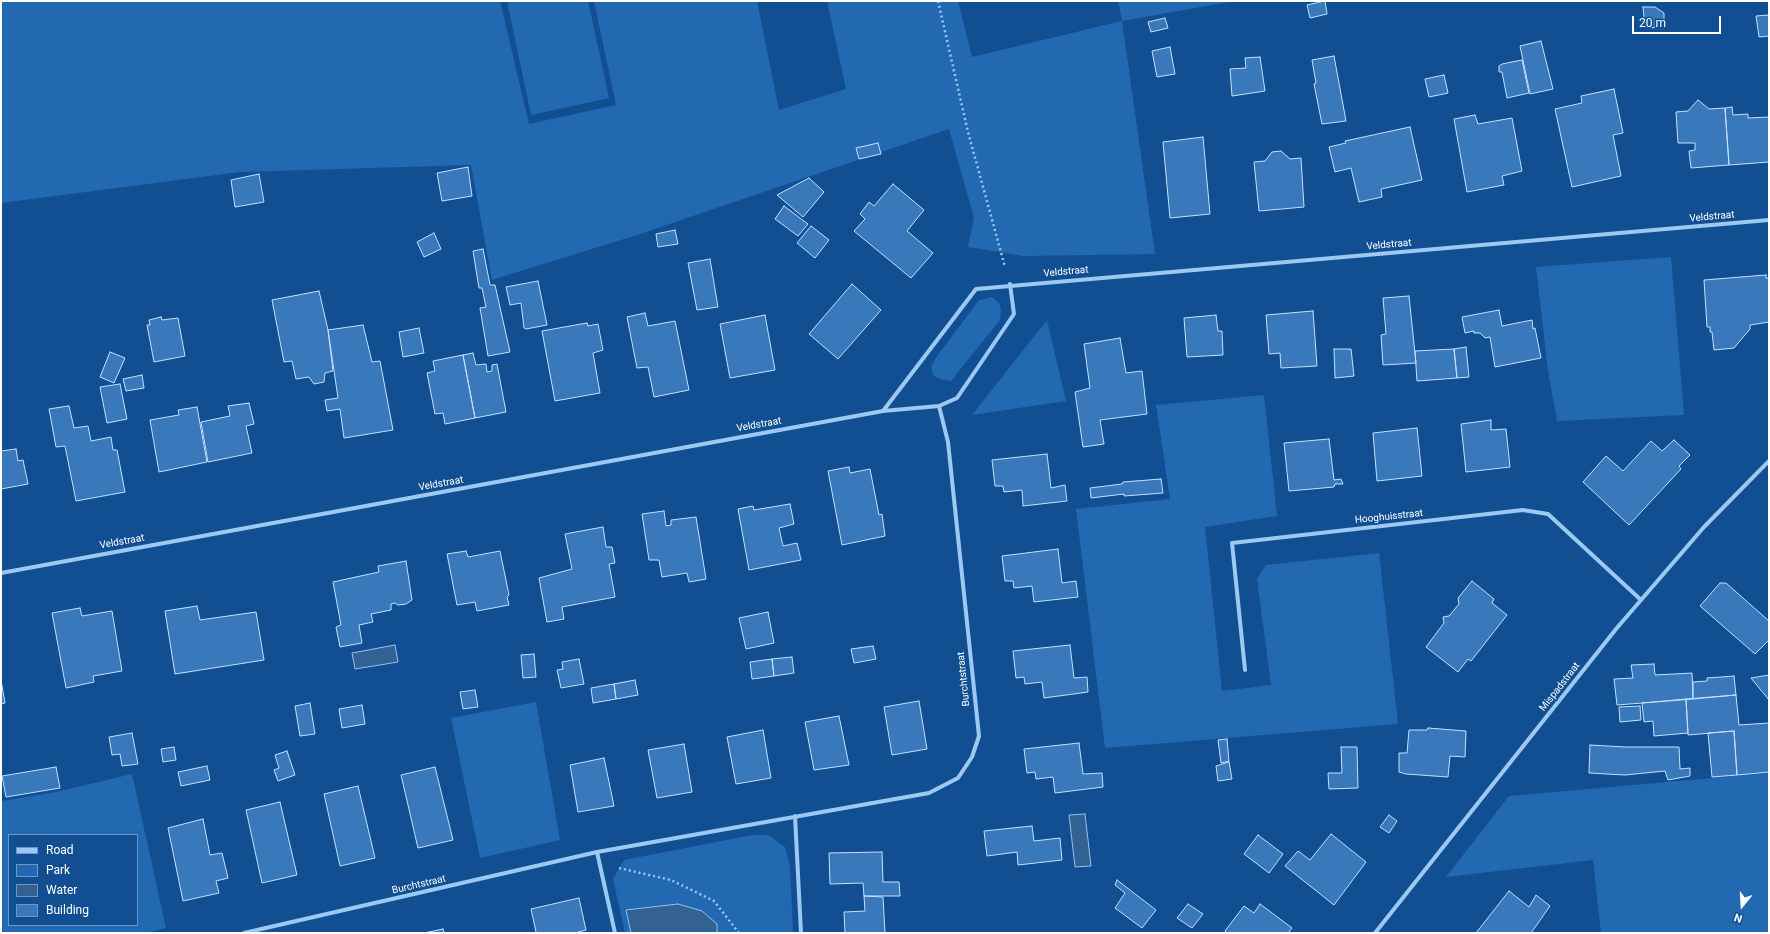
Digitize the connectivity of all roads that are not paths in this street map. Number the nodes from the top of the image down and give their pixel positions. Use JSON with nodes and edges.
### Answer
{"nodes":[{"id":1,"x":1769,"y":220,"type":"edge"},
{"id":2,"x":1010,"y":284,"type":"junction"},
{"id":3,"x":939,"y":406,"type":"junction"},
{"id":4,"x":883,"y":411,"type":"junction"},
{"id":5,"x":1769,"y":461,"type":"edge"},
{"id":6,"x":1,"y":573,"type":"edge"},
{"id":7,"x":1641,"y":600,"type":"junction"},
{"id":8,"x":1245,"y":670,"type":"dead end"},
{"id":9,"x":795,"y":816,"type":"junction"},
{"id":10,"x":597,"y":852,"type":"junction"},
{"id":11,"x":244,"y":933,"type":"edge"},
{"id":12,"x":615,"y":933,"type":"edge"},
{"id":13,"x":801,"y":933,"type":"edge"},
{"id":14,"x":1375,"y":933,"type":"edge"}],
"edges":[{"from":1,"to":2,"type":"street","name":"Veldstraat"},
{"from":2,"to":3,"type":"street","name":"Veldstraat"},
{"from":2,"to":4,"type":"street","name":"Veldstraat"},
{"from":3,"to":4,"type":"street","name":"Veldstraat"},
{"from":3,"to":9,"type":"street","name":"Burchtstraat"},
{"from":4,"to":6,"type":"street","name":"Veldstraat"},
{"from":5,"to":7,"type":"street","name":"Mispadstraat"},
{"from":7,"to":8,"type":"street","name":"Hooghuisstraat"},
{"from":7,"to":14,"type":"street","name":"Mispadstraat"},
{"from":9,"to":10,"type":"street","name":"Burchtstraat"},
{"from":9,"to":13,"type":"street"},
{"from":10,"to":11,"type":"street","name":"Burchtstraat"},
{"from":10,"to":12,"type":"street"}]}
